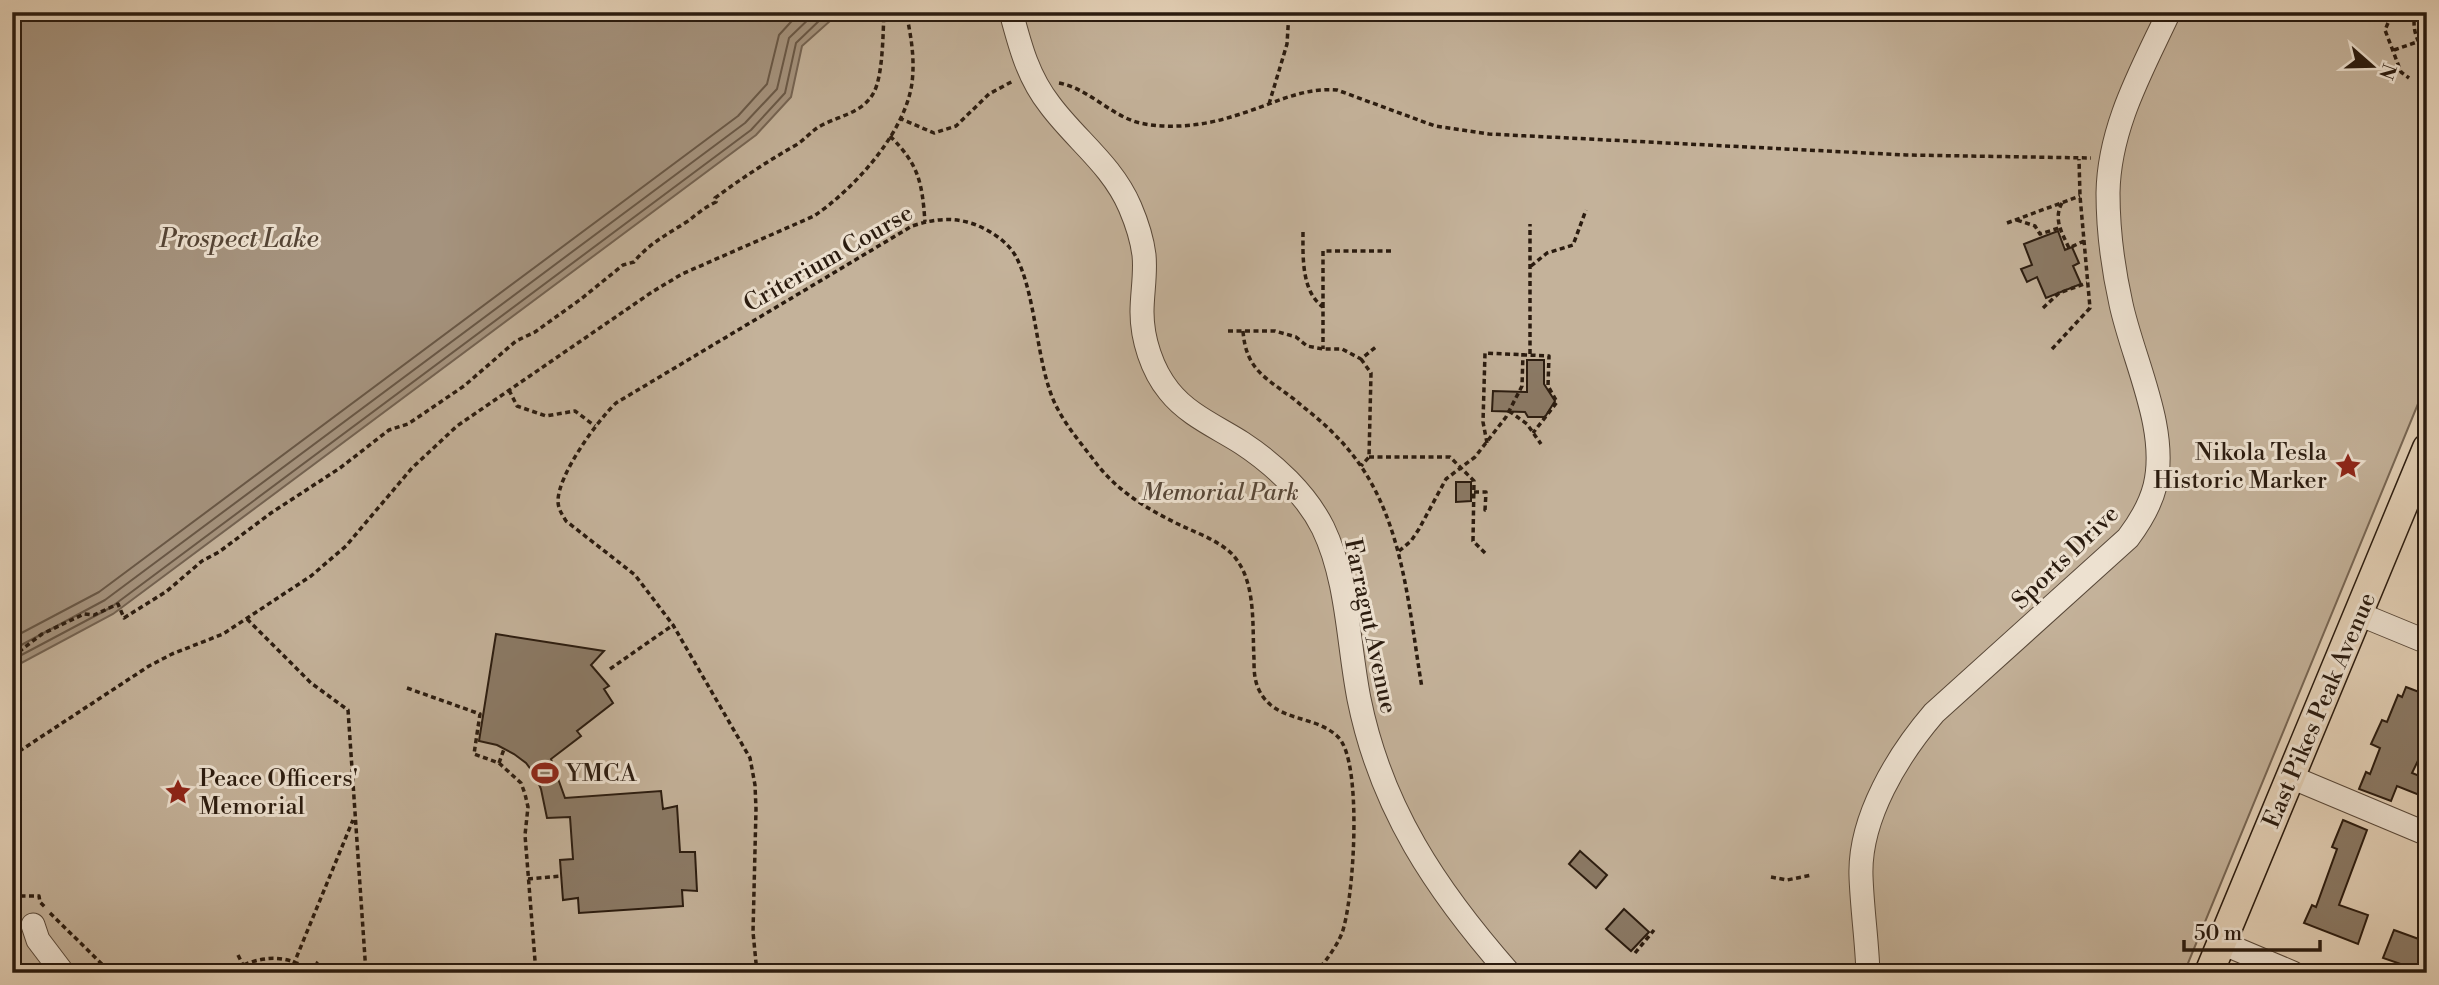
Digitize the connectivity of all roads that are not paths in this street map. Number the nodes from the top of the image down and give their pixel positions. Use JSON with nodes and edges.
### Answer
{"nodes":[{"id":1,"x":1011,"y":12,"type":"edge"},
{"id":2,"x":2169,"y":12,"type":"edge"},
{"id":3,"x":2426,"y":450,"type":"edge"},
{"id":4,"x":2359,"y":614,"type":"junction"},
{"id":5,"x":2427,"y":642,"type":"edge"},
{"id":6,"x":2291,"y":777,"type":"junction"},
{"id":7,"x":2427,"y":834,"type":"edge"},
{"id":8,"x":33,"y":925,"type":"dead end"},
{"id":9,"x":2222,"y":943,"type":"junction"},
{"id":10,"x":61,"y":971,"type":"edge"},
{"id":11,"x":1509,"y":973,"type":"edge"},
{"id":12,"x":1868,"y":973,"type":"edge"},
{"id":13,"x":2209,"y":973,"type":"edge"},
{"id":14,"x":2293,"y":973,"type":"edge"}],
"edges":[{"from":1,"to":11,"type":"street","name":"Farragut Avenue"},
{"from":2,"to":12,"type":"street","name":"Sports Drive"},
{"from":3,"to":4,"type":"main road","name":"East Pikes Peak Avenue"},
{"from":4,"to":5,"type":"street"},
{"from":4,"to":6,"type":"main road","name":"East Pikes Peak Avenue"},
{"from":6,"to":7,"type":"street"},
{"from":6,"to":9,"type":"main road","name":"East Pikes Peak Avenue"},
{"from":8,"to":10,"type":"street"},
{"from":9,"to":13,"type":"main road","name":"East Pikes Peak Avenue"},
{"from":9,"to":14,"type":"street"}]}
